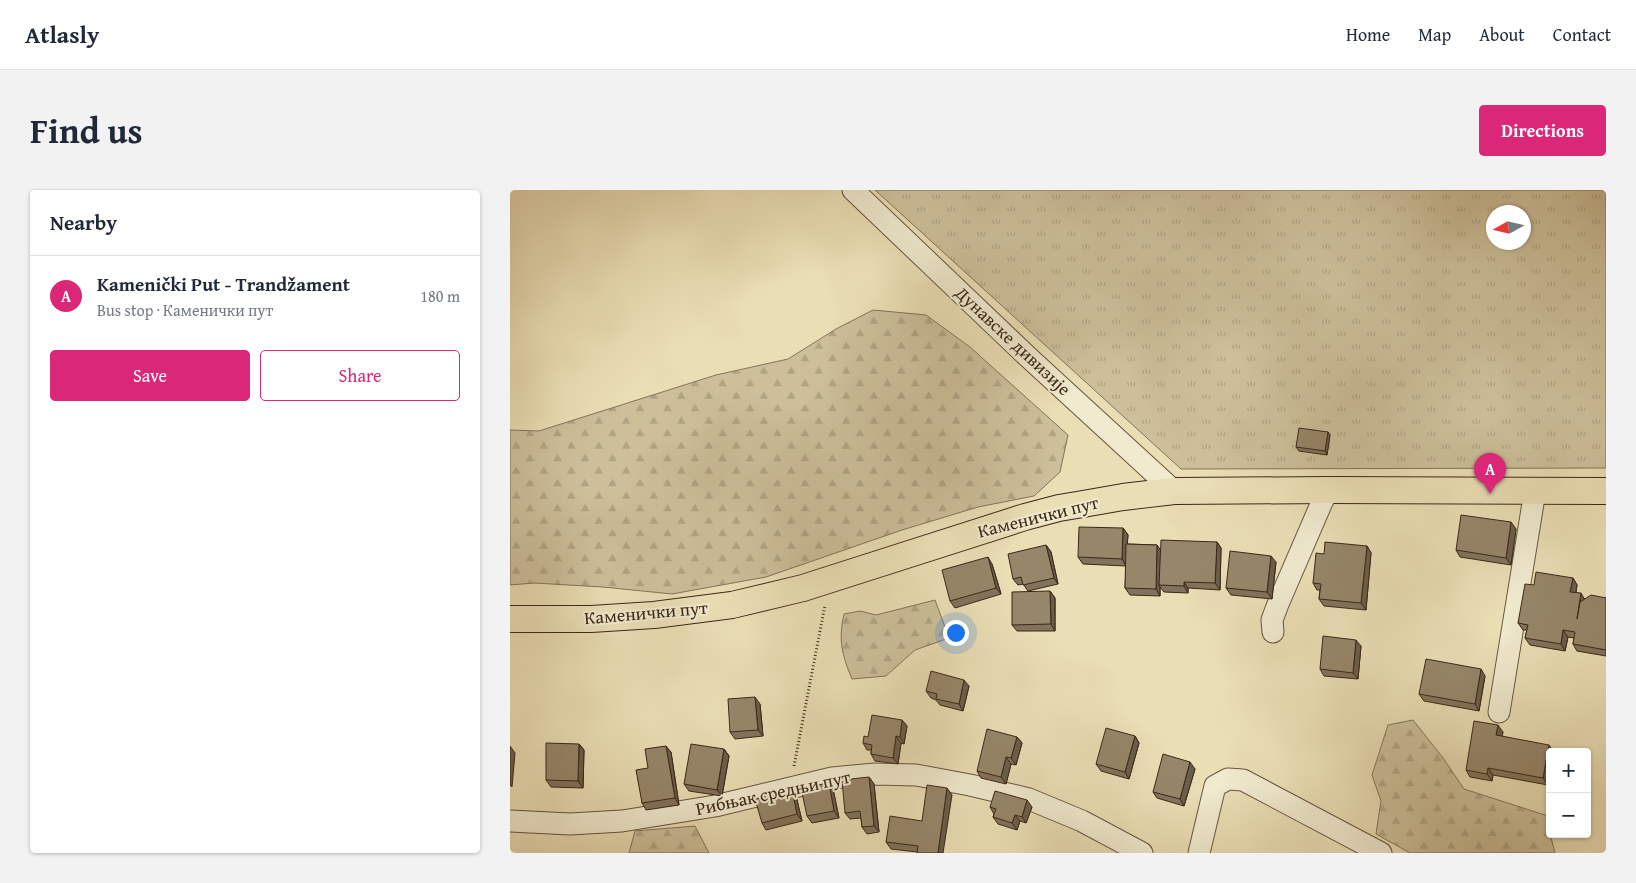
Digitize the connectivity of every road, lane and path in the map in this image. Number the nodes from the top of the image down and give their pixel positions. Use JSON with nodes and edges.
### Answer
{"nodes":[{"id":1,"x":853,"y":190,"type":"edge"},
{"id":2,"x":1329,"y":490,"type":"junction"},
{"id":3,"x":1174,"y":491,"type":"junction"},
{"id":4,"x":1535,"y":491,"type":"junction"},
{"id":5,"x":1606,"y":491,"type":"edge"},
{"id":6,"x":826,"y":603,"type":"dead end"},
{"id":7,"x":510,"y":619,"type":"edge"},
{"id":8,"x":1273,"y":632,"type":"dead end"},
{"id":9,"x":1499,"y":712,"type":"dead end"},
{"id":10,"x":789,"y":788,"type":"junction"},
{"id":11,"x":510,"y":821,"type":"edge"},
{"id":12,"x":1142,"y":853,"type":"edge"},
{"id":13,"x":1199,"y":853,"type":"edge"},
{"id":14,"x":1380,"y":853,"type":"edge"}],
"edges":[{"from":1,"to":3,"type":"street","name":"Дунавске дивизије"},
{"from":2,"to":3,"type":"main road","name":"Каменички пут"},
{"from":2,"to":4,"type":"main road","name":"Каменички пут"},
{"from":2,"to":8,"type":"street"},
{"from":3,"to":7,"type":"main road","name":"Каменички пут"},
{"from":4,"to":5,"type":"main road","name":"Каменички пут"},
{"from":4,"to":9,"type":"street"},
{"from":6,"to":10,"type":"path"},
{"from":10,"to":11,"type":"street","name":"Рибњак средњи пут"},
{"from":10,"to":12,"type":"street","name":"Рибњак средњи пут"},
{"from":13,"to":14,"type":"street"}]}
